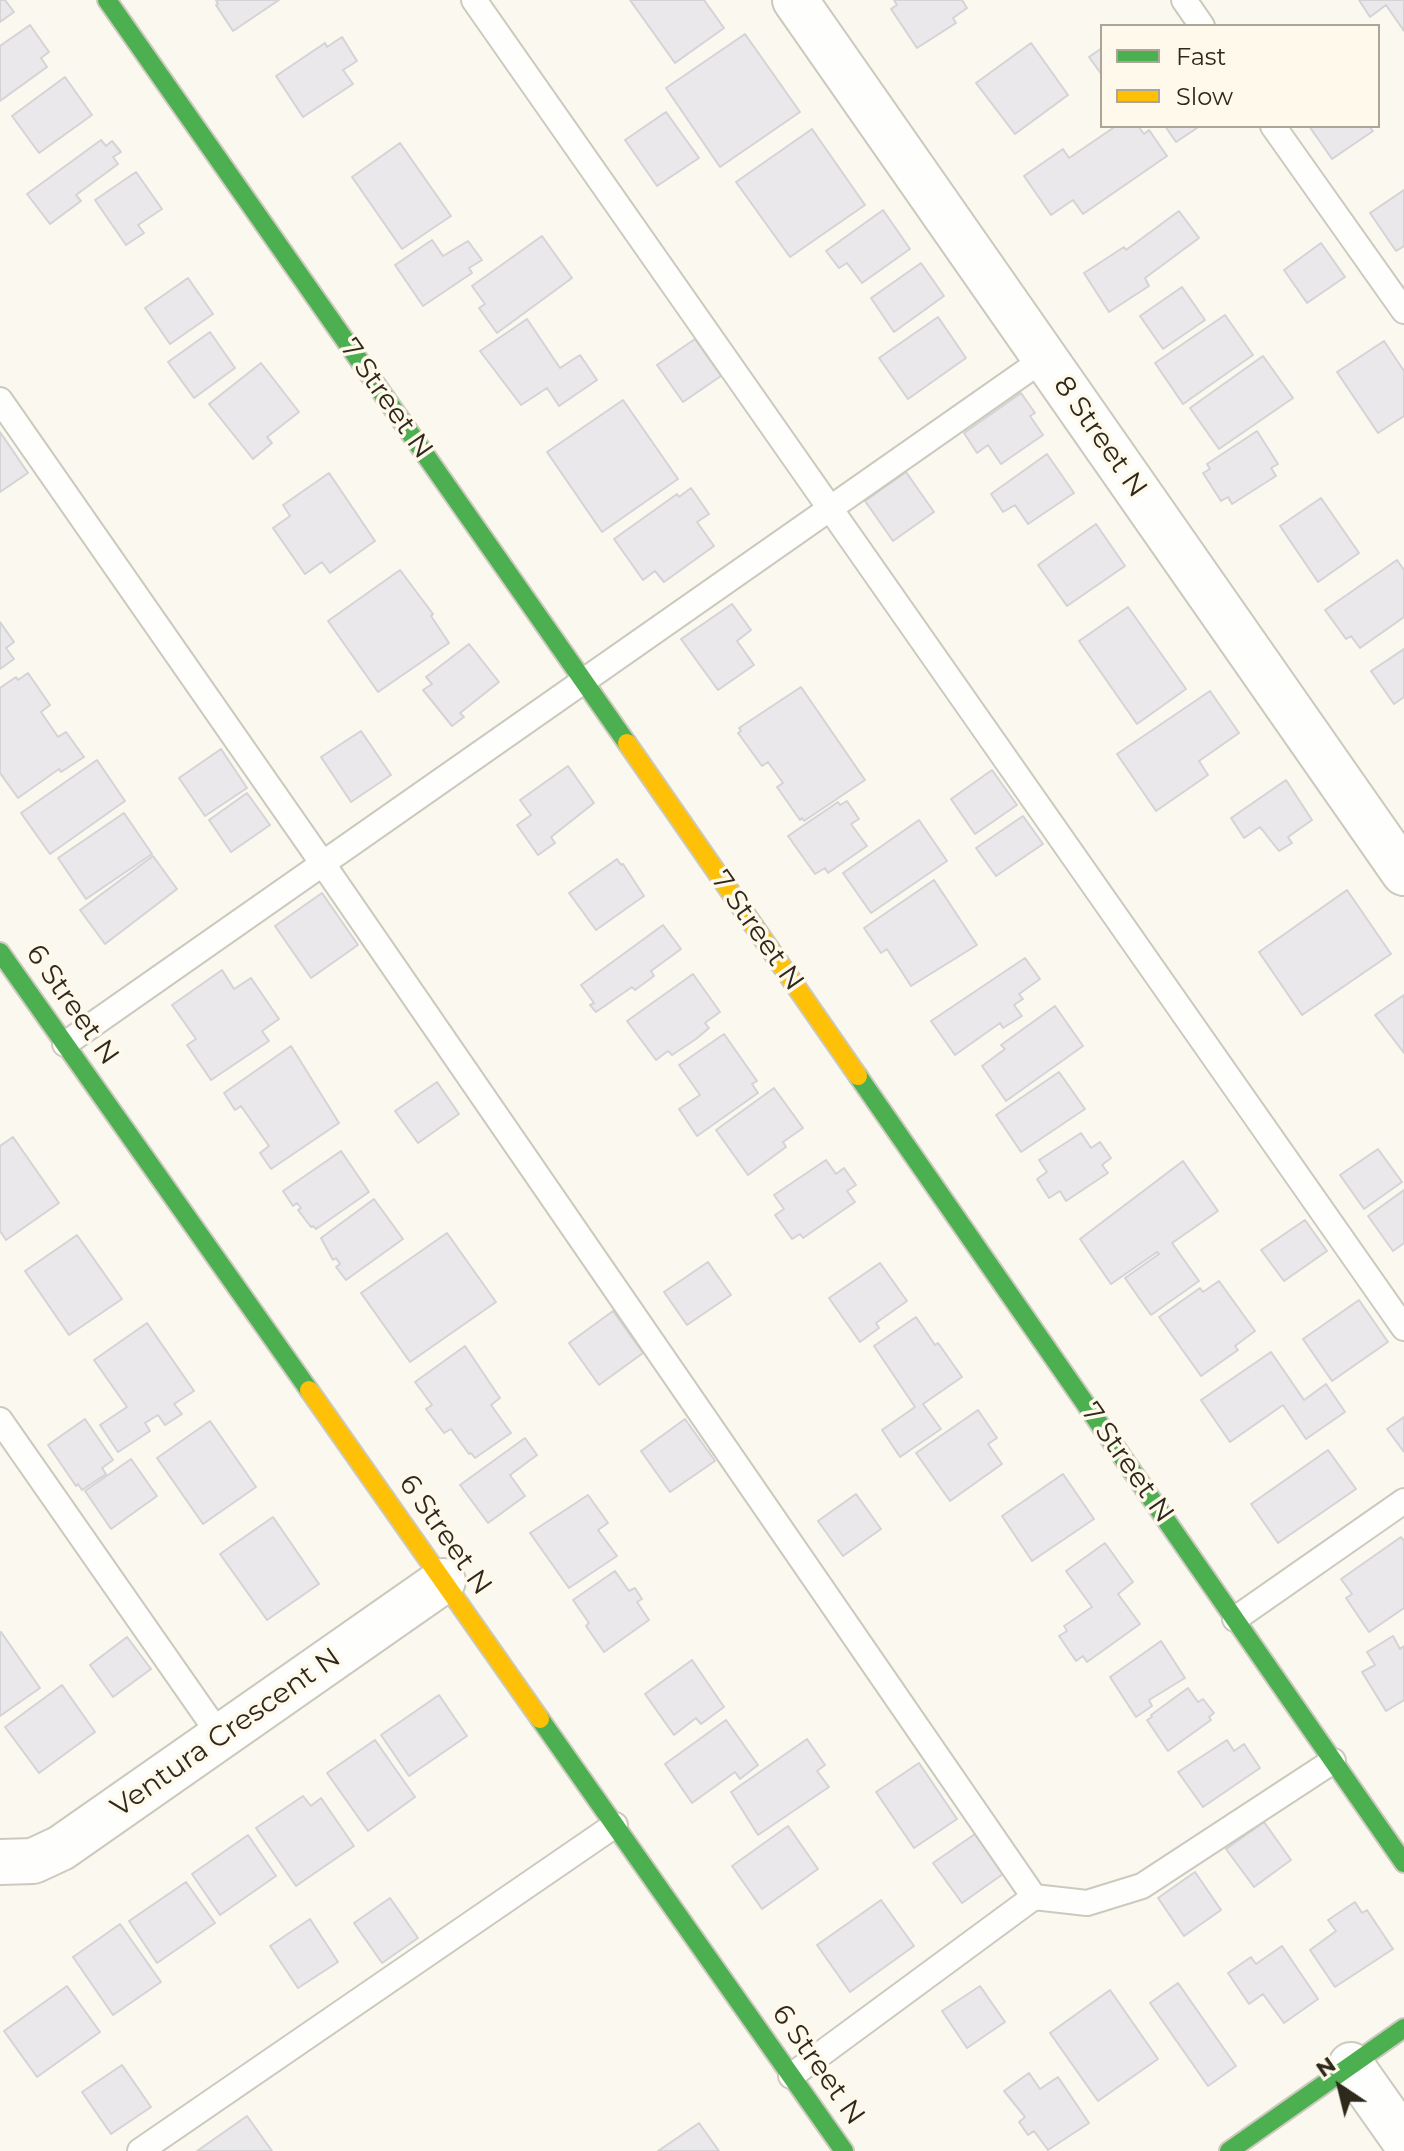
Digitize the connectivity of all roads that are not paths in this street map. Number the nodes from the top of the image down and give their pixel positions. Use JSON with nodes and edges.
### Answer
{"nodes":[{"id":1,"x":107,"y":0,"type":"edge"},
{"id":2,"x":474,"y":0,"type":"edge"},
{"id":3,"x":795,"y":0,"type":"edge"},
{"id":4,"x":1184,"y":0,"type":"edge"},
{"id":5,"x":1201,"y":24,"type":"edge"},
{"id":6,"x":1274,"y":128,"type":"edge"},
{"id":7,"x":1404,"y":311,"type":"edge"},
{"id":8,"x":1045,"y":358,"type":"junction"},
{"id":9,"x":0,"y":400,"type":"edge"},
{"id":10,"x":831,"y":508,"type":"junction"},
{"id":11,"x":584,"y":681,"type":"junction"},
{"id":12,"x":323,"y":864,"type":"junction"},
{"id":13,"x":1404,"y":873,"type":"edge"},
{"id":14,"x":0,"y":952,"type":"edge"},
{"id":15,"x":65,"y":1044,"type":"junction"},
{"id":16,"x":1404,"y":1328,"type":"edge"},
{"id":17,"x":0,"y":1420,"type":"edge"},
{"id":18,"x":1404,"y":1501,"type":"edge"},
{"id":19,"x":443,"y":1581,"type":"junction"},
{"id":20,"x":1235,"y":1619,"type":"junction"},
{"id":21,"x":221,"y":1737,"type":"junction"},
{"id":22,"x":1333,"y":1761,"type":"junction"},
{"id":23,"x":615,"y":1825,"type":"junction"},
{"id":24,"x":0,"y":1862,"type":"edge"},
{"id":25,"x":1404,"y":1863,"type":"edge"},
{"id":26,"x":1034,"y":1897,"type":"junction"},
{"id":27,"x":1404,"y":2028,"type":"edge"},
{"id":28,"x":1351,"y":2065,"type":"junction"},
{"id":29,"x":791,"y":2076,"type":"junction"},
{"id":30,"x":1404,"y":2140,"type":"edge"},
{"id":31,"x":140,"y":2151,"type":"edge"},
{"id":32,"x":844,"y":2151,"type":"edge"},
{"id":33,"x":1229,"y":2151,"type":"edge"}],
"edges":[{"from":1,"to":11,"type":"street","name":"7 Street N"},
{"from":2,"to":10,"type":"lane"},
{"from":3,"to":8,"type":"street","name":"8 Street N"},
{"from":4,"to":5,"type":"lane"},
{"from":6,"to":7,"type":"lane"},
{"from":8,"to":10,"type":"lane"},
{"from":8,"to":13,"type":"street","name":"8 Street N"},
{"from":9,"to":12,"type":"lane"},
{"from":10,"to":11,"type":"lane"},
{"from":10,"to":16,"type":"lane"},
{"from":11,"to":12,"type":"lane"},
{"from":11,"to":20,"type":"street","name":"7 Street N"},
{"from":12,"to":15,"type":"lane"},
{"from":12,"to":26,"type":"lane"},
{"from":14,"to":15,"type":"street","name":"6 Street N"},
{"from":15,"to":19,"type":"street","name":"6 Street N"},
{"from":17,"to":21,"type":"lane"},
{"from":18,"to":20,"type":"lane"},
{"from":19,"to":21,"type":"street","name":"Ventura Crescent N"},
{"from":19,"to":23,"type":"street","name":"6 Street N"},
{"from":20,"to":22,"type":"street","name":"7 Street N"},
{"from":21,"to":24,"type":"street","name":"Ventura Crescent N"},
{"from":22,"to":25,"type":"street","name":"7 Street N"},
{"from":22,"to":26,"type":"lane"},
{"from":23,"to":29,"type":"street","name":"6 Street N"},
{"from":23,"to":31,"type":"lane"},
{"from":26,"to":29,"type":"lane"},
{"from":27,"to":28,"type":"street"},
{"from":28,"to":30,"type":"street"},
{"from":28,"to":33,"type":"street"},
{"from":29,"to":32,"type":"street","name":"6 Street N"}]}
